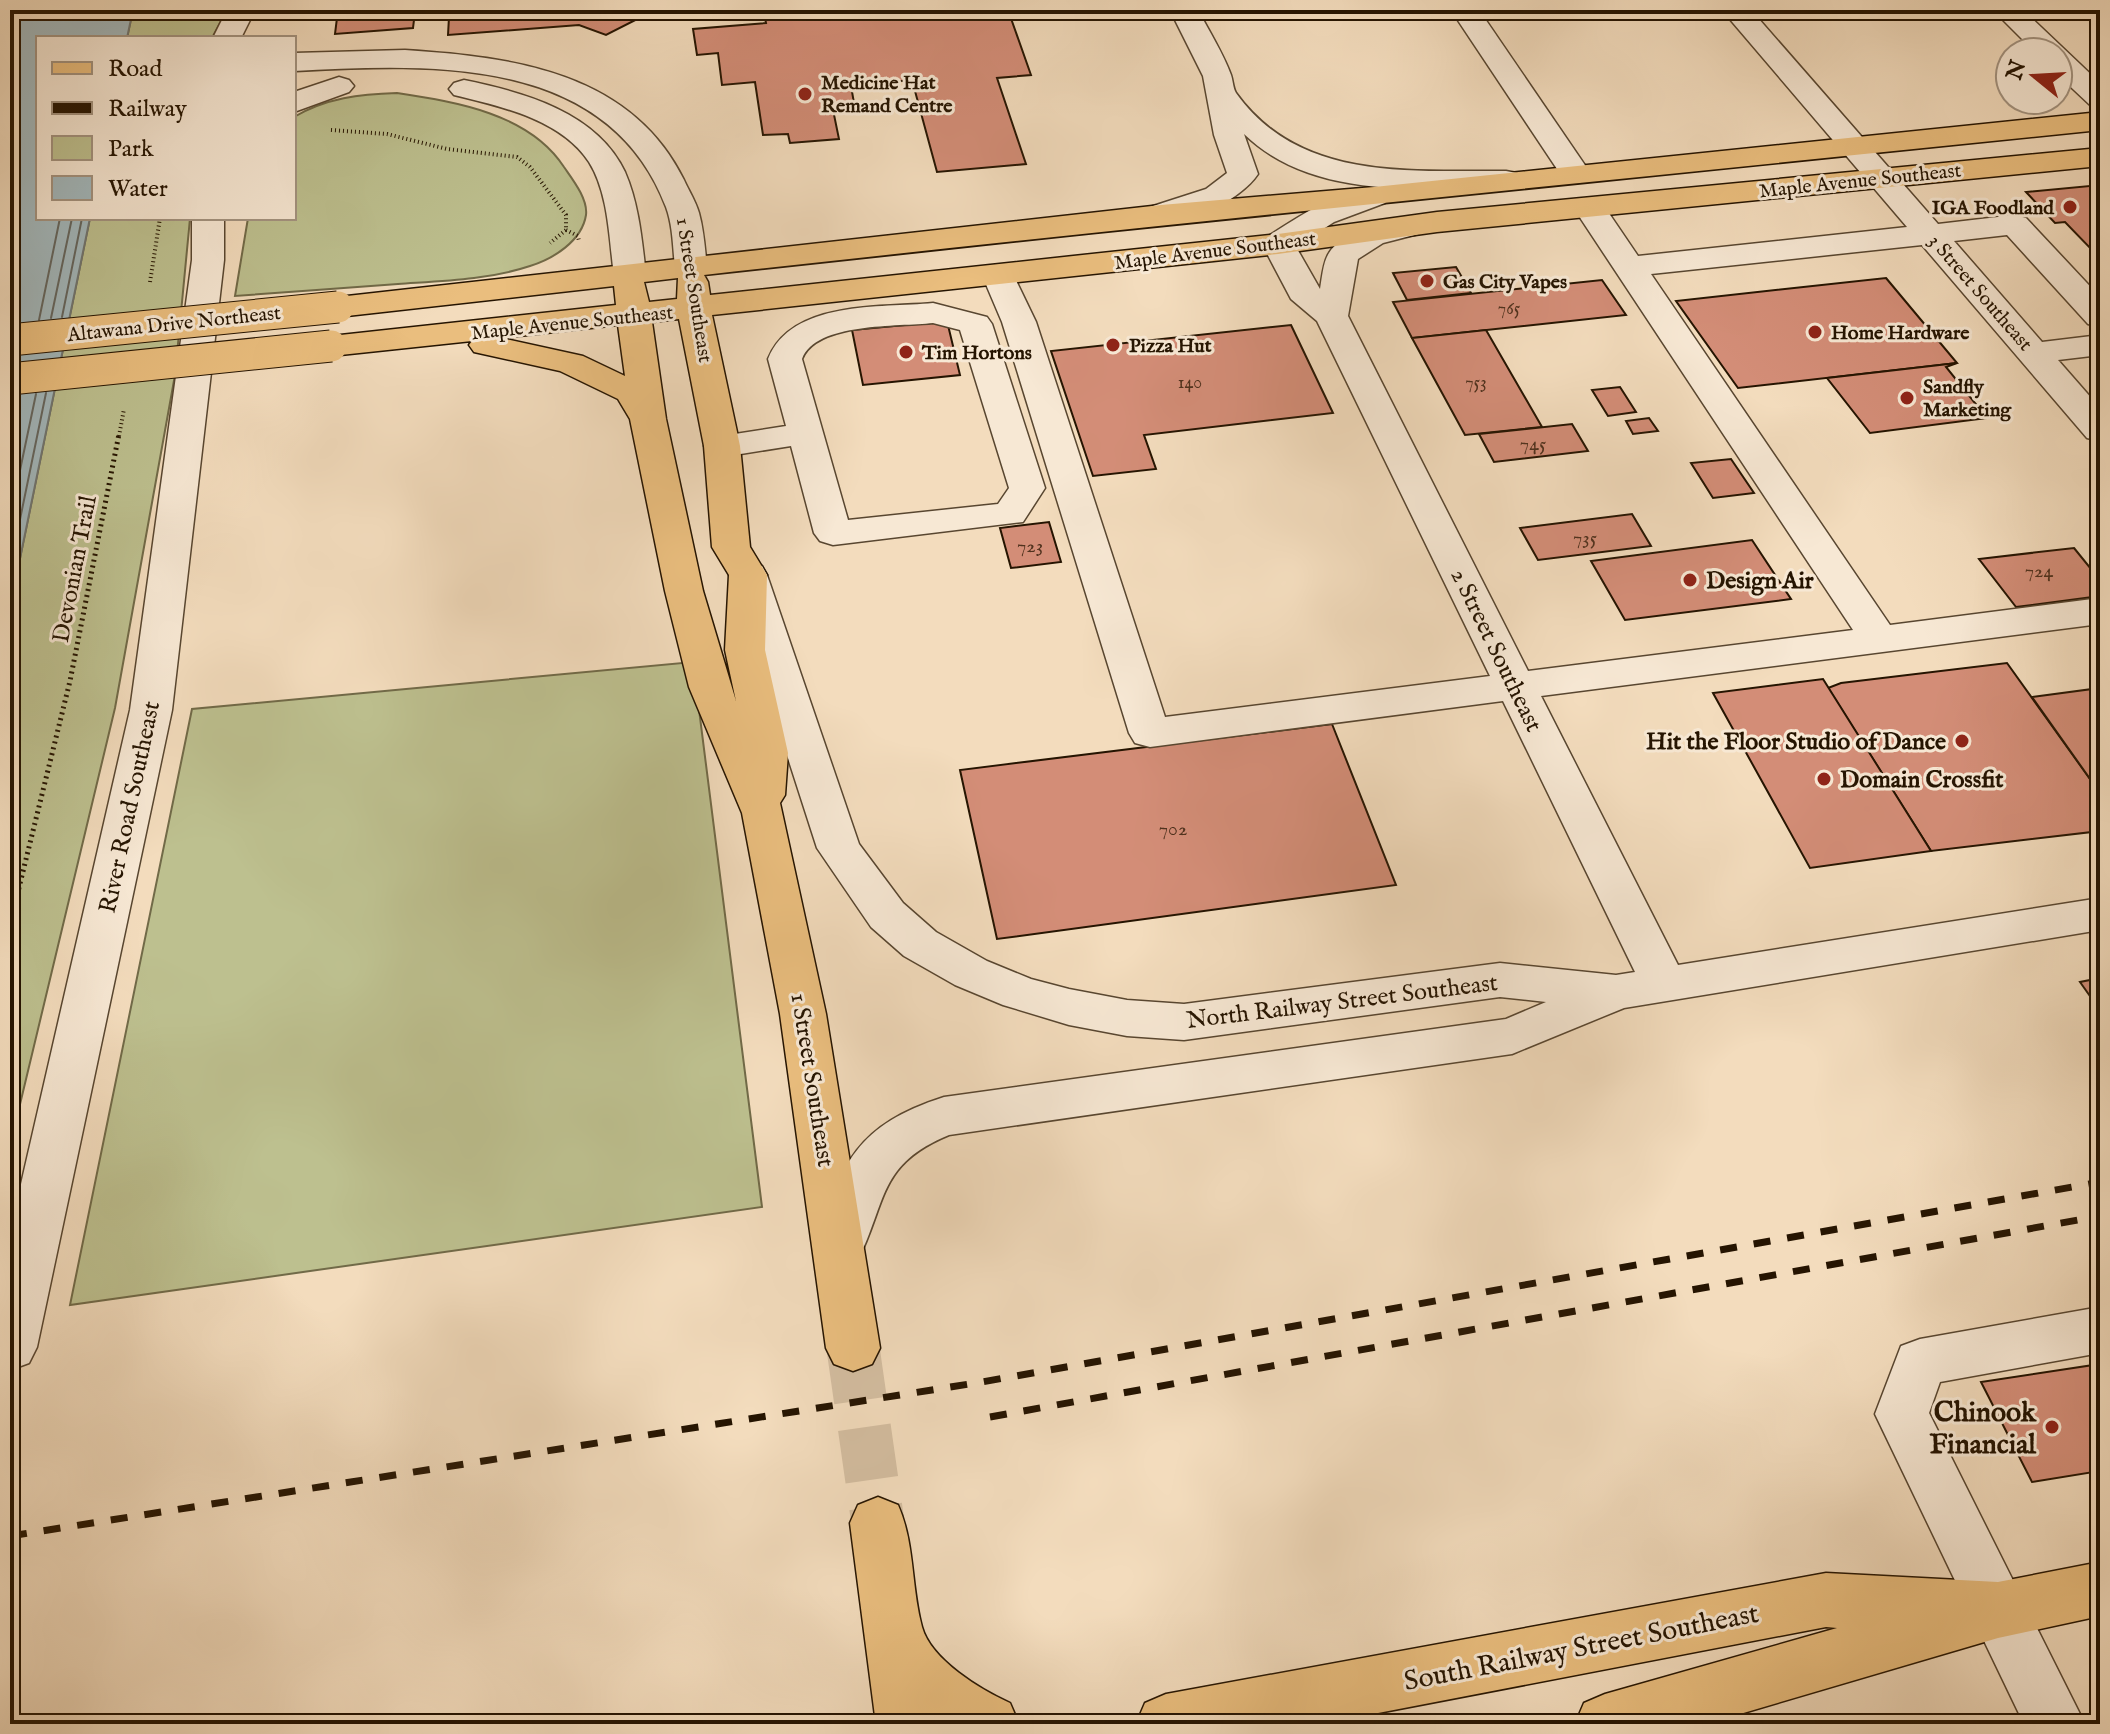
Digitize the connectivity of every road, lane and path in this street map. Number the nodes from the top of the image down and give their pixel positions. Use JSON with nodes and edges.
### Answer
{"nodes":[{"id":1,"x":241,"y":10,"type":"edge"},
{"id":2,"x":1184,"y":10,"type":"edge"},
{"id":3,"x":1465,"y":10,"type":"edge"},
{"id":4,"x":1736,"y":10,"type":"edge"},
{"id":5,"x":2007,"y":10,"type":"edge"},
{"id":6,"x":228,"y":36,"type":"edge"},
{"id":7,"x":2034,"y":36,"type":"edge"},
{"id":8,"x":296,"y":62,"type":"edge"},
{"id":9,"x":2074,"y":74,"type":"edge"},
{"id":10,"x":339,"y":86,"type":"junction"},
{"id":11,"x":296,"y":88,"type":"edge"},
{"id":12,"x":1223,"y":96,"type":"junction"},
{"id":13,"x":2100,"y":99,"type":"edge"},
{"id":14,"x":296,"y":102,"type":"edge"},
{"id":15,"x":2100,"y":121,"type":"edge"},
{"id":16,"x":329,"y":130,"type":"dead end"},
{"id":17,"x":1855,"y":147,"type":"junction"},
{"id":18,"x":2100,"y":157,"type":"edge"},
{"id":19,"x":1576,"y":174,"type":"junction"},
{"id":20,"x":1882,"y":178,"type":"junction"},
{"id":21,"x":1506,"y":180,"type":"junction"},
{"id":22,"x":1374,"y":196,"type":"junction"},
{"id":23,"x":1589,"y":207,"type":"junction"},
{"id":24,"x":1161,"y":214,"type":"junction"},
{"id":25,"x":160,"y":220,"type":"edge"},
{"id":26,"x":208,"y":220,"type":"edge"},
{"id":27,"x":221,"y":220,"type":"edge"},
{"id":28,"x":1437,"y":222,"type":"junction"},
{"id":29,"x":566,"y":230,"type":"dead end"},
{"id":30,"x":1931,"y":235,"type":"junction"},
{"id":31,"x":1278,"y":244,"type":"junction"},
{"id":32,"x":208,"y":260,"type":"junction"},
{"id":33,"x":1630,"y":267,"type":"junction"},
{"id":34,"x":691,"y":268,"type":"junction"},
{"id":35,"x":630,"y":275,"type":"junction"},
{"id":36,"x":998,"y":275,"type":"junction"},
{"id":37,"x":149,"y":285,"type":"dead end"},
{"id":38,"x":338,"y":307,"type":"joint"},
{"id":39,"x":694,"y":309,"type":"junction"},
{"id":40,"x":632,"y":316,"type":"junction"},
{"id":41,"x":1331,"y":316,"type":"junction"},
{"id":42,"x":2100,"y":317,"type":"edge"},
{"id":43,"x":445,"y":336,"type":"junction"},
{"id":44,"x":10,"y":340,"type":"edge"},
{"id":45,"x":2100,"y":345,"type":"edge"},
{"id":46,"x":331,"y":346,"type":"joint"},
{"id":47,"x":2033,"y":353,"type":"junction"},
{"id":48,"x":10,"y":379,"type":"edge"},
{"id":49,"x":125,"y":407,"type":"dead end"},
{"id":50,"x":648,"y":419,"type":"junction"},
{"id":51,"x":2100,"y":430,"type":"edge"},
{"id":52,"x":807,"y":433,"type":"junction"},
{"id":53,"x":722,"y":446,"type":"junction"},
{"id":54,"x":748,"y":575,"type":"junction"},
{"id":55,"x":2100,"y":611,"type":"edge"},
{"id":56,"x":1880,"y":640,"type":"junction"},
{"id":57,"x":1515,"y":687,"type":"junction"},
{"id":58,"x":763,"y":813,"type":"junction"},
{"id":59,"x":2100,"y":914,"type":"edge"},
{"id":60,"x":10,"y":924,"type":"edge"},
{"id":61,"x":1664,"y":983,"type":"junction"},
{"id":62,"x":1617,"y":992,"type":"junction"},
{"id":63,"x":840,"y":1245,"type":"junction"},
{"id":64,"x":2100,"y":1330,"type":"edge"},
{"id":65,"x":10,"y":1347,"type":"edge"},
{"id":66,"x":853,"y":1348,"type":"tunnel mouth"},
{"id":67,"x":878,"y":1523,"type":"tunnel mouth"},
{"id":68,"x":2100,"y":1589,"type":"edge"},
{"id":69,"x":1998,"y":1610,"type":"junction"},
{"id":70,"x":893,"y":1631,"type":"junction"},
{"id":71,"x":906,"y":1724,"type":"edge"},
{"id":72,"x":989,"y":1724,"type":"edge"},
{"id":73,"x":1166,"y":1724,"type":"edge"},
{"id":74,"x":1605,"y":1724,"type":"edge"},
{"id":75,"x":2055,"y":1724,"type":"edge"}],
"edges":[{"from":1,"to":6,"type":"street"},
{"from":2,"to":12,"type":"street"},
{"from":3,"to":19,"type":"street"},
{"from":4,"to":17,"type":"street","name":"3 Street Southeast"},
{"from":5,"to":7,"type":"street"},
{"from":8,"to":34,"type":"street","name":"1 Street Southeast"},
{"from":9,"to":13,"type":"street"},
{"from":10,"to":11,"type":"street","name":"1 Street Southeast"},
{"from":10,"to":14,"type":"street"},
{"from":10,"to":35,"type":"street","name":"1 Street Southeast"},
{"from":12,"to":21,"type":"street"},
{"from":12,"to":24,"type":"street"},
{"from":15,"to":17,"type":"main road","name":"Maple Avenue Southeast"},
{"from":16,"to":29,"type":"path"},
{"from":17,"to":19,"type":"main road","name":"Maple Avenue Southeast"},
{"from":17,"to":20,"type":"street","name":"3 Street Southeast"},
{"from":18,"to":20,"type":"main road","name":"Maple Avenue Southeast"},
{"from":19,"to":21,"type":"main road","name":"Maple Avenue Southeast"},
{"from":20,"to":23,"type":"main road","name":"Maple Avenue Southeast"},
{"from":20,"to":30,"type":"street","name":"3 Street Southeast"},
{"from":21,"to":22,"type":"main road","name":"Maple Avenue Southeast"},
{"from":22,"to":24,"type":"main road","name":"Maple Avenue Southeast"},
{"from":22,"to":31,"type":"street"},
{"from":23,"to":28,"type":"main road","name":"Maple Avenue Southeast"},
{"from":23,"to":33,"type":"street"},
{"from":24,"to":34,"type":"main road","name":"Maple Avenue Southeast"},
{"from":25,"to":37,"type":"path"},
{"from":26,"to":32,"type":"street","name":"River Road Southeast"},
{"from":27,"to":32,"type":"street","name":"River Road Southeast"},
{"from":28,"to":31,"type":"main road","name":"Maple Avenue Southeast"},
{"from":28,"to":41,"type":"street"},
{"from":30,"to":33,"type":"street"},
{"from":30,"to":42,"type":"street"},
{"from":30,"to":47,"type":"street","name":"3 Street Southeast"},
{"from":31,"to":36,"type":"main road","name":"Maple Avenue Southeast"},
{"from":31,"to":41,"type":"street","name":"2 Street Southeast"},
{"from":32,"to":65,"type":"street","name":"River Road Southeast"},
{"from":33,"to":56,"type":"street"},
{"from":34,"to":35,"type":"main road","name":"Maple Avenue Southeast"},
{"from":34,"to":39,"type":"main road","name":"1 Street Southeast"},
{"from":35,"to":38,"type":"main road","name":"Maple Avenue Southeast"},
{"from":35,"to":40,"type":"main road","name":"1 Street Southeast"},
{"from":36,"to":39,"type":"main road","name":"Maple Avenue Southeast"},
{"from":36,"to":57,"type":"street"},
{"from":38,"to":44,"type":"main road","name":"Altawana Drive Northeast","bridge":true},
{"from":39,"to":40,"type":"main road","name":"Maple Avenue Southeast"},
{"from":39,"to":53,"type":"main road","name":"1 Street Southeast"},
{"from":40,"to":43,"type":"main road","name":"Maple Avenue Southeast"},
{"from":40,"to":50,"type":"main road","name":"1 Street Southeast"},
{"from":41,"to":57,"type":"street","name":"2 Street Southeast"},
{"from":43,"to":46,"type":"main road","name":"Maple Avenue Southeast"},
{"from":43,"to":50,"type":"main road"},
{"from":45,"to":47,"type":"street"},
{"from":46,"to":48,"type":"main road","name":"Altawana Drive Northeast","bridge":true},
{"from":47,"to":51,"type":"street","name":"3 Street Southeast"},
{"from":49,"to":60,"type":"path","name":"Devonian Trail"},
{"from":50,"to":58,"type":"main road","name":"1 Street Southeast"},
{"from":52,"to":52,"type":"street"},
{"from":52,"to":53,"type":"street"},
{"from":53,"to":54,"type":"main road","name":"1 Street Southeast"},
{"from":54,"to":58,"type":"main road","name":"1 Street Southeast"},
{"from":54,"to":62,"type":"street","name":"North Railway Street Southeast"},
{"from":55,"to":56,"type":"street"},
{"from":56,"to":57,"type":"street"},
{"from":57,"to":61,"type":"street","name":"2 Street Southeast"},
{"from":58,"to":63,"type":"main road","name":"1 Street Southeast"},
{"from":59,"to":61,"type":"street","name":"North Railway Street Southeast"},
{"from":61,"to":62,"type":"street","name":"North Railway Street Southeast"},
{"from":62,"to":63,"type":"street","name":"North Railway Street Southeast"},
{"from":63,"to":66,"type":"main road","name":"1 Street Southeast"},
{"from":64,"to":69,"type":"street"},
{"from":67,"to":70,"type":"main road"},
{"from":68,"to":69,"type":"main road","name":"South Railway Street Southeast"},
{"from":69,"to":73,"type":"main road","name":"South Railway Street Southeast"},
{"from":69,"to":74,"type":"main road","name":"South Railway Street Southeast"},
{"from":69,"to":75,"type":"street"},
{"from":70,"to":71,"type":"main road"},
{"from":70,"to":72,"type":"main road"}]}
